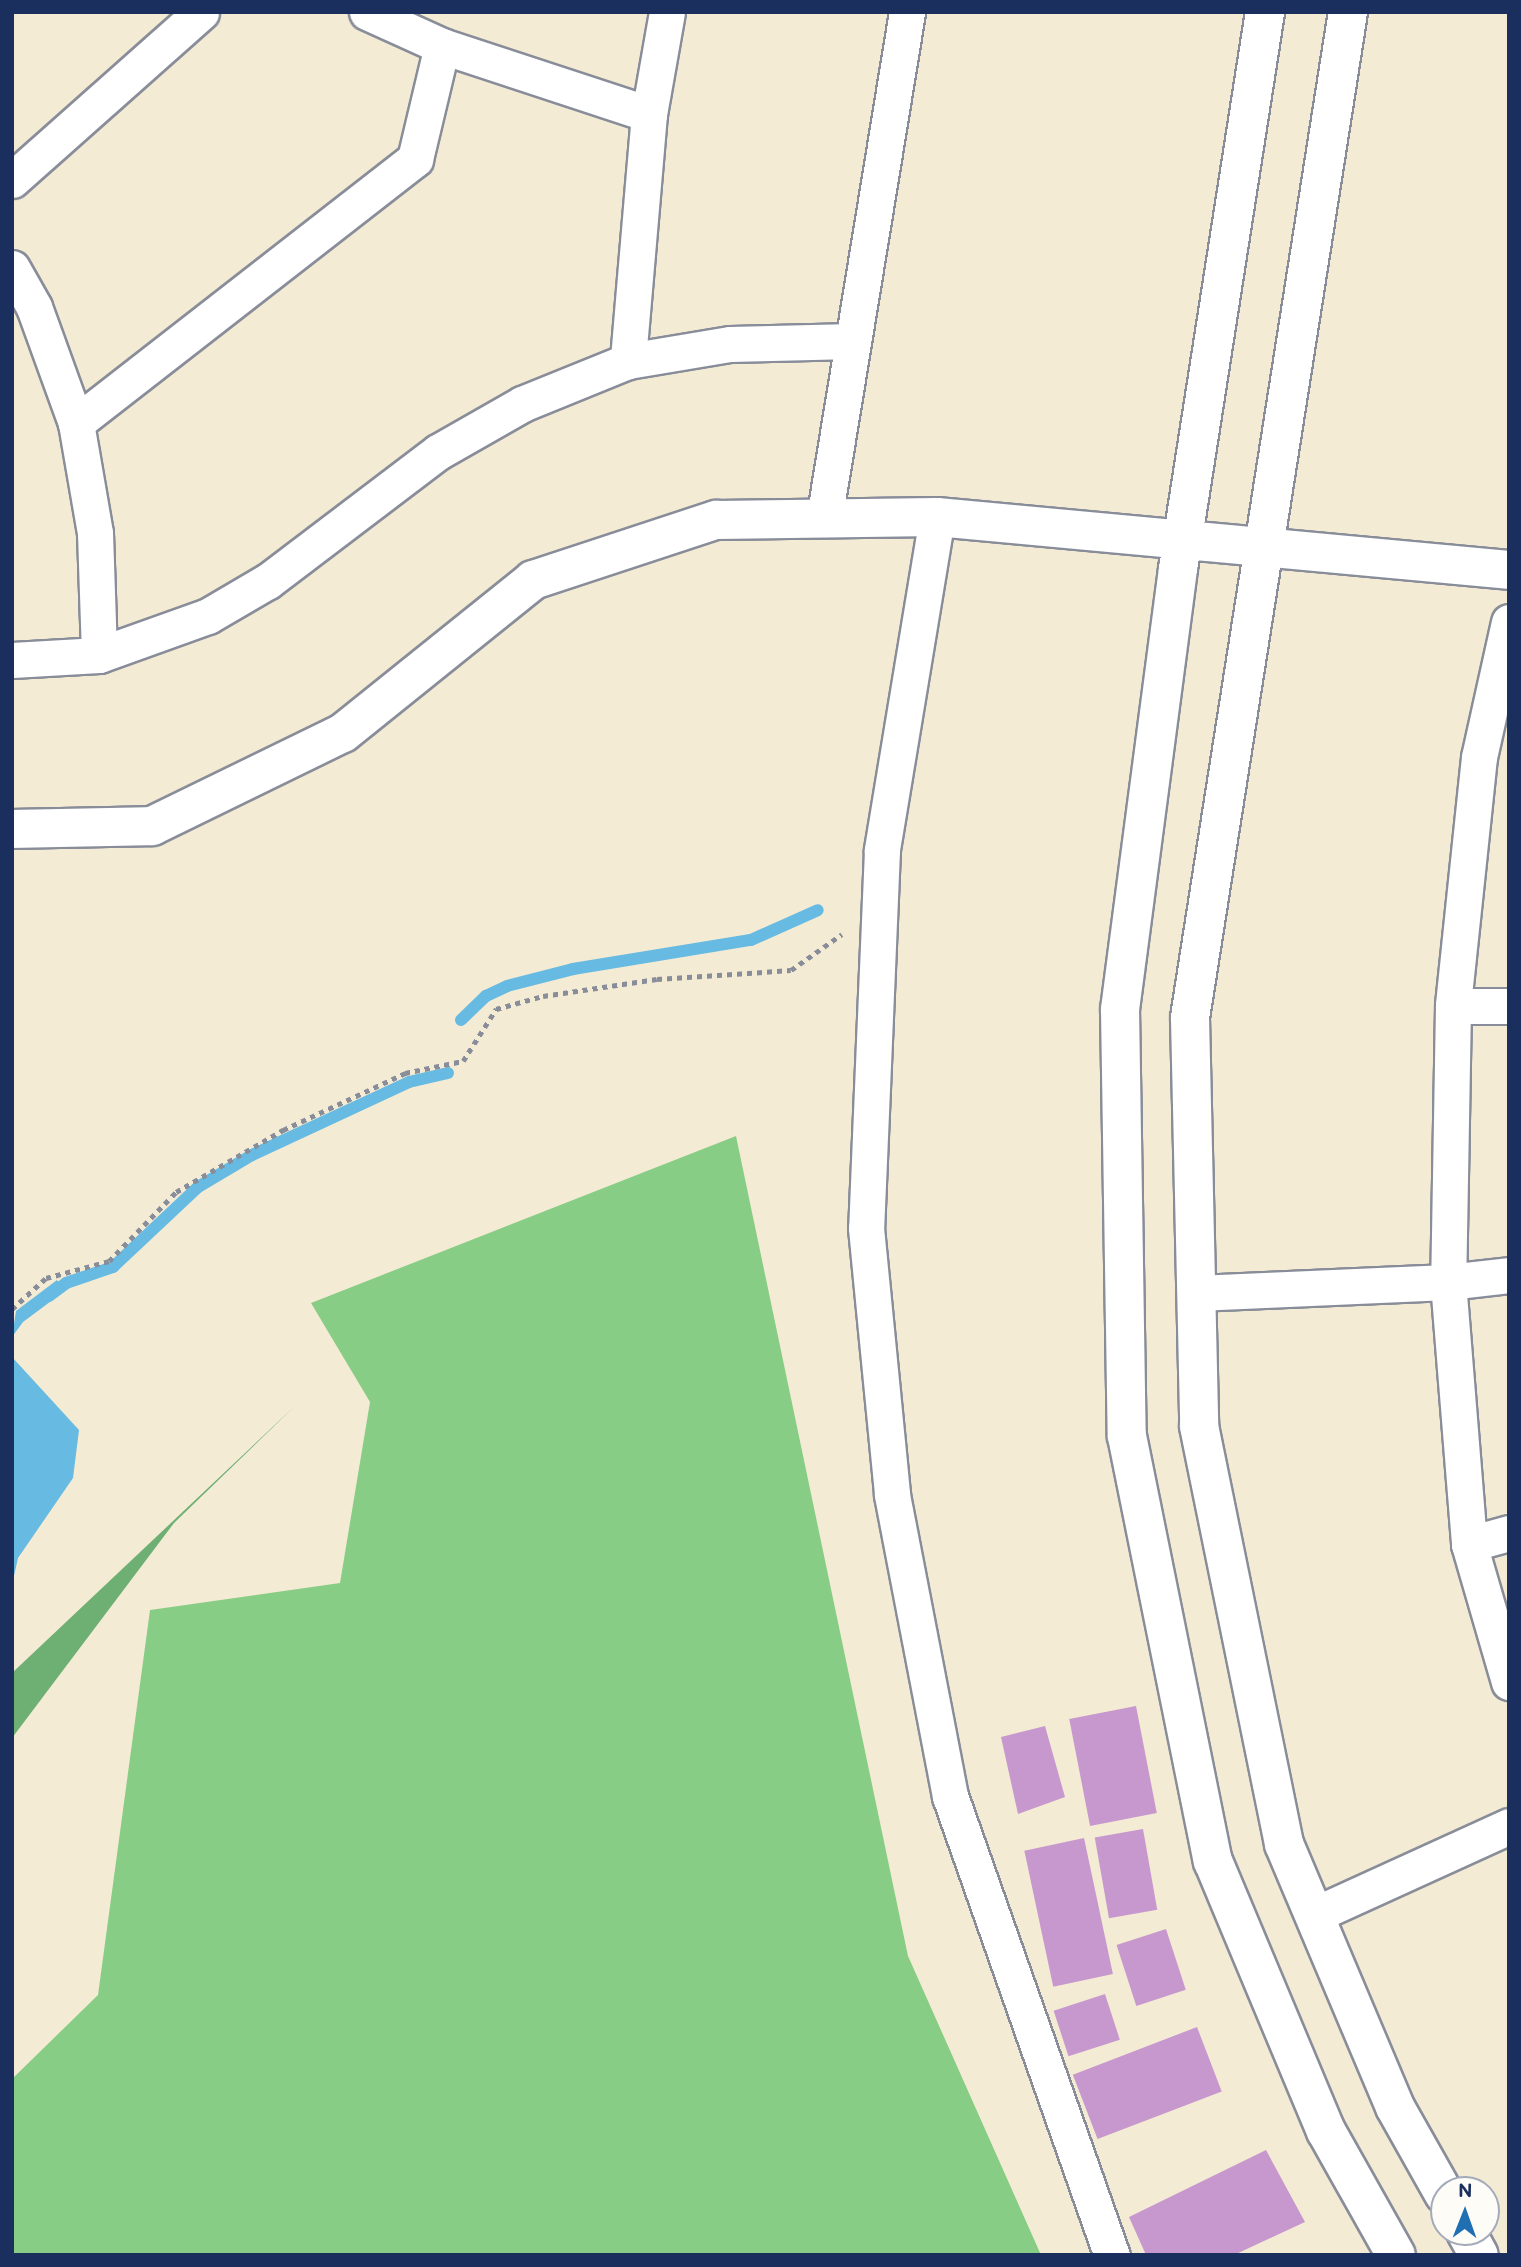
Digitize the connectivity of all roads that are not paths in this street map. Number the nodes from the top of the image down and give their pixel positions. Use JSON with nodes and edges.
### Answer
{"nodes":[{"id":1,"x":201,"y":12,"type":"edge"},
{"id":2,"x":367,"y":12,"type":"edge"},
{"id":3,"x":667,"y":12,"type":"edge"},
{"id":4,"x":907,"y":12,"type":"edge"},
{"id":5,"x":1265,"y":12,"type":"edge"},
{"id":6,"x":1348,"y":12,"type":"edge"},
{"id":7,"x":442,"y":46,"type":"junction"},
{"id":8,"x":649,"y":114,"type":"junction"},
{"id":9,"x":12,"y":180,"type":"edge"},
{"id":10,"x":12,"y":268,"type":"edge"},
{"id":11,"x":853,"y":341,"type":"junction"},
{"id":12,"x":628,"y":360,"type":"junction"},
{"id":13,"x":76,"y":423,"type":"junction"},
{"id":14,"x":936,"y":517,"type":"junction"},
{"id":15,"x":824,"y":519,"type":"junction"},
{"id":16,"x":1183,"y":538,"type":"junction"},
{"id":17,"x":1267,"y":549,"type":"junction"},
{"id":18,"x":1509,"y":570,"type":"edge"},
{"id":19,"x":1509,"y":622,"type":"edge"},
{"id":20,"x":99,"y":655,"type":"junction"},
{"id":21,"x":12,"y":660,"type":"edge"},
{"id":22,"x":1494,"y":758,"type":"edge"},
{"id":23,"x":12,"y":829,"type":"edge"},
{"id":24,"x":1452,"y":1006,"type":"junction"},
{"id":25,"x":1509,"y":1006,"type":"edge"},
{"id":26,"x":1509,"y":1275,"type":"edge"},
{"id":27,"x":1448,"y":1282,"type":"junction"},
{"id":28,"x":1196,"y":1293,"type":"junction"},
{"id":29,"x":1509,"y":1533,"type":"edge"},
{"id":30,"x":1469,"y":1544,"type":"junction"},
{"id":31,"x":1509,"y":1682,"type":"edge"},
{"id":32,"x":1509,"y":1826,"type":"edge"},
{"id":33,"x":1314,"y":1915,"type":"junction"},
{"id":34,"x":1434,"y":2176,"type":"edge"},
{"id":35,"x":1112,"y":2255,"type":"edge"},
{"id":36,"x":1396,"y":2255,"type":"edge"}],
"edges":[{"from":1,"to":9,"type":"street"},
{"from":2,"to":7,"type":"street"},
{"from":3,"to":8,"type":"street"},
{"from":4,"to":11,"type":"street"},
{"from":5,"to":16,"type":"street"},
{"from":6,"to":17,"type":"street"},
{"from":7,"to":8,"type":"street"},
{"from":7,"to":13,"type":"street"},
{"from":8,"to":12,"type":"street"},
{"from":10,"to":13,"type":"street"},
{"from":11,"to":12,"type":"street"},
{"from":11,"to":15,"type":"street"},
{"from":12,"to":20,"type":"street"},
{"from":13,"to":20,"type":"street"},
{"from":14,"to":15,"type":"street"},
{"from":14,"to":16,"type":"street"},
{"from":14,"to":35,"type":"street"},
{"from":15,"to":23,"type":"street"},
{"from":16,"to":17,"type":"street"},
{"from":16,"to":36,"type":"street"},
{"from":17,"to":18,"type":"street"},
{"from":17,"to":28,"type":"street"},
{"from":19,"to":22,"type":"street"},
{"from":20,"to":21,"type":"street"},
{"from":22,"to":24,"type":"street"},
{"from":24,"to":25,"type":"street"},
{"from":24,"to":27,"type":"street"},
{"from":26,"to":27,"type":"street"},
{"from":27,"to":28,"type":"street"},
{"from":27,"to":30,"type":"street"},
{"from":28,"to":33,"type":"street"},
{"from":29,"to":30,"type":"street"},
{"from":30,"to":31,"type":"street"},
{"from":32,"to":33,"type":"street"},
{"from":33,"to":34,"type":"street"}]}
